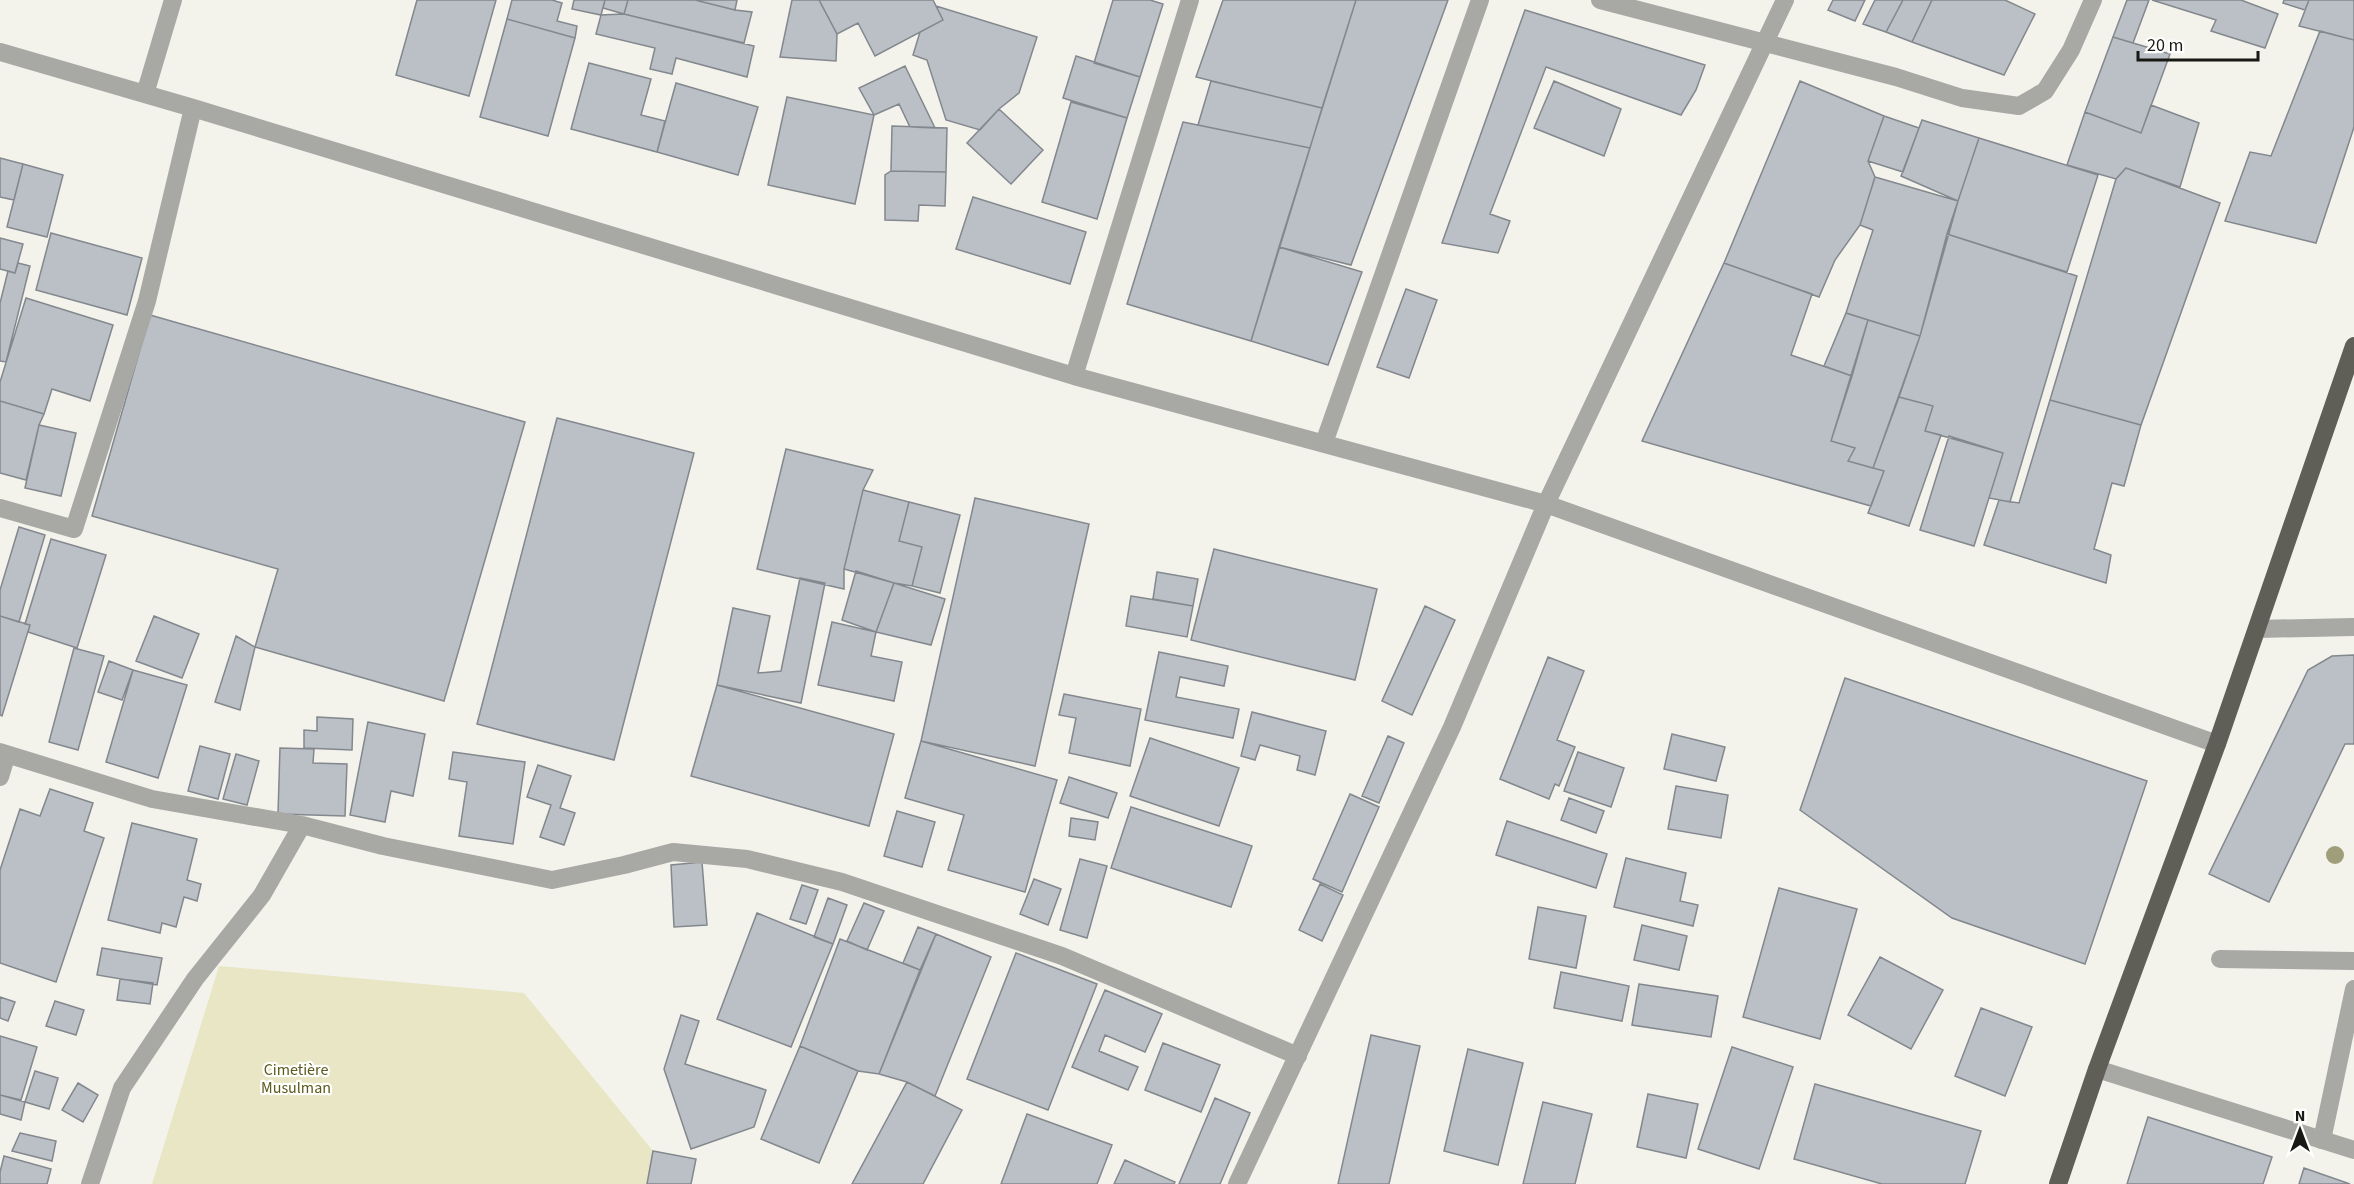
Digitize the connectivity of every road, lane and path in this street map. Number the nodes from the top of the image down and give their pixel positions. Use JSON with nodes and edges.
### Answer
{"nodes":[{"id":1,"x":173,"y":0,"type":"edge"},
{"id":2,"x":1190,"y":0,"type":"edge"},
{"id":3,"x":1480,"y":0,"type":"edge"},
{"id":4,"x":1600,"y":0,"type":"edge"},
{"id":5,"x":1785,"y":0,"type":"edge"},
{"id":6,"x":2093,"y":0,"type":"edge"},
{"id":7,"x":1766,"y":43,"type":"junction"},
{"id":8,"x":0,"y":52,"type":"edge"},
{"id":9,"x":146,"y":94,"type":"junction"},
{"id":10,"x":193,"y":108,"type":"junction"},
{"id":11,"x":2354,"y":346,"type":"edge"},
{"id":12,"x":1074,"y":376,"type":"junction"},
{"id":13,"x":1324,"y":443,"type":"junction"},
{"id":14,"x":1546,"y":504,"type":"junction"},
{"id":15,"x":0,"y":508,"type":"edge"},
{"id":16,"x":2354,"y":627,"type":"edge"},
{"id":17,"x":2257,"y":629,"type":"junction"},
{"id":18,"x":2217,"y":744,"type":"junction"},
{"id":19,"x":4,"y":753,"type":"edge"},
{"id":20,"x":0,"y":777,"type":"edge"},
{"id":21,"x":302,"y":825,"type":"junction"},
{"id":22,"x":2220,"y":959,"type":"dead end"},
{"id":23,"x":2354,"y":961,"type":"edge"},
{"id":24,"x":2354,"y":989,"type":"edge"},
{"id":25,"x":1298,"y":1056,"type":"junction"},
{"id":26,"x":2097,"y":1069,"type":"junction"},
{"id":27,"x":2322,"y":1140,"type":"junction"},
{"id":28,"x":2354,"y":1150,"type":"edge"},
{"id":29,"x":90,"y":1184,"type":"edge"},
{"id":30,"x":1237,"y":1184,"type":"edge"},
{"id":31,"x":2058,"y":1184,"type":"edge"}],
"edges":[{"from":1,"to":9,"type":"street"},
{"from":2,"to":12,"type":"street"},
{"from":3,"to":13,"type":"street"},
{"from":4,"to":7,"type":"street"},
{"from":5,"to":7,"type":"street"},
{"from":6,"to":7,"type":"street"},
{"from":7,"to":14,"type":"street"},
{"from":8,"to":9,"type":"street"},
{"from":9,"to":10,"type":"street"},
{"from":10,"to":12,"type":"street"},
{"from":10,"to":15,"type":"street"},
{"from":11,"to":17,"type":"highway"},
{"from":12,"to":13,"type":"street"},
{"from":13,"to":14,"type":"street"},
{"from":14,"to":18,"type":"street"},
{"from":14,"to":25,"type":"street"},
{"from":16,"to":17,"type":"street"},
{"from":17,"to":18,"type":"highway"},
{"from":18,"to":26,"type":"highway"},
{"from":19,"to":20,"type":"street"},
{"from":19,"to":21,"type":"street"},
{"from":21,"to":25,"type":"street"},
{"from":21,"to":29,"type":"street"},
{"from":22,"to":23,"type":"street"},
{"from":24,"to":27,"type":"street"},
{"from":25,"to":30,"type":"street"},
{"from":26,"to":27,"type":"street"},
{"from":26,"to":31,"type":"highway"},
{"from":27,"to":28,"type":"street"}]}
